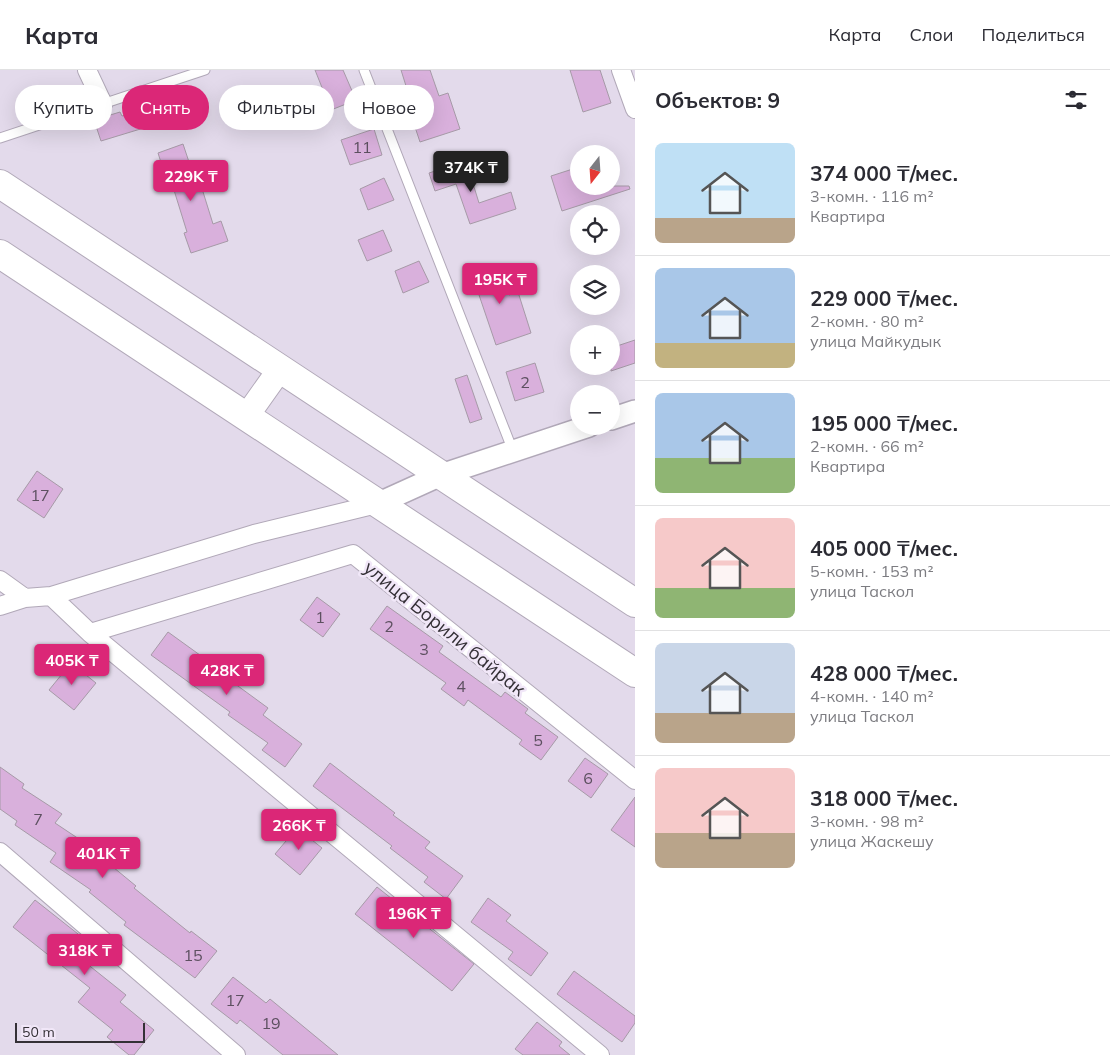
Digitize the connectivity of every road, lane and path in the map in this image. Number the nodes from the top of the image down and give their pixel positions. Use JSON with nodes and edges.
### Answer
{"nodes":[{"id":1,"x":87,"y":70,"type":"edge"},
{"id":2,"x":205,"y":70,"type":"edge"},
{"id":3,"x":364,"y":70,"type":"edge"},
{"id":4,"x":621,"y":70,"type":"edge"},
{"id":5,"x":94,"y":85,"type":"edge"},
{"id":6,"x":112,"y":101,"type":"edge"},
{"id":7,"x":635,"y":109,"type":"edge"},
{"id":8,"x":24,"y":130,"type":"edge"},
{"id":9,"x":0,"y":138,"type":"edge"},
{"id":10,"x":0,"y":184,"type":"edge"},
{"id":11,"x":0,"y":254,"type":"edge"},
{"id":12,"x":280,"y":369,"type":"junction"},
{"id":13,"x":635,"y":411,"type":"edge"},
{"id":14,"x":620,"y":416,"type":"edge"},
{"id":15,"x":246,"y":417,"type":"junction"},
{"id":16,"x":570,"y":432,"type":"edge"},
{"id":17,"x":513,"y":452,"type":"junction"},
{"id":18,"x":441,"y":475,"type":"junction"},
{"id":19,"x":377,"y":504,"type":"junction"},
{"id":20,"x":0,"y":580,"type":"edge"},
{"id":21,"x":51,"y":596,"type":"junction"},
{"id":22,"x":25,"y":598,"type":"junction"},
{"id":23,"x":635,"y":602,"type":"edge"},
{"id":24,"x":0,"y":606,"type":"edge"},
{"id":25,"x":90,"y":633,"type":"junction"},
{"id":26,"x":635,"y":673,"type":"edge"},
{"id":27,"x":635,"y":780,"type":"edge"},
{"id":28,"x":0,"y":852,"type":"edge"},
{"id":29,"x":236,"y":1055,"type":"edge"},
{"id":30,"x":600,"y":1055,"type":"edge"}],
"edges":[{"from":1,"to":5,"type":"street"},
{"from":2,"to":6,"type":"lane"},
{"from":3,"to":17,"type":"lane"},
{"from":4,"to":7,"type":"street"},
{"from":8,"to":9,"type":"lane"},
{"from":10,"to":12,"type":"main road"},
{"from":11,"to":15,"type":"main road"},
{"from":12,"to":15,"type":"main road"},
{"from":12,"to":18,"type":"main road"},
{"from":13,"to":14,"type":"street"},
{"from":15,"to":19,"type":"main road"},
{"from":16,"to":17,"type":"street"},
{"from":17,"to":18,"type":"street"},
{"from":18,"to":19,"type":"street"},
{"from":18,"to":23,"type":"main road"},
{"from":19,"to":21,"type":"street"},
{"from":19,"to":26,"type":"main road"},
{"from":20,"to":22,"type":"street"},
{"from":21,"to":22,"type":"street"},
{"from":21,"to":25,"type":"street"},
{"from":22,"to":24,"type":"street"},
{"from":25,"to":27,"type":"street","name":"улица Борили байрак"},
{"from":25,"to":30,"type":"street"},
{"from":28,"to":29,"type":"street"}]}
